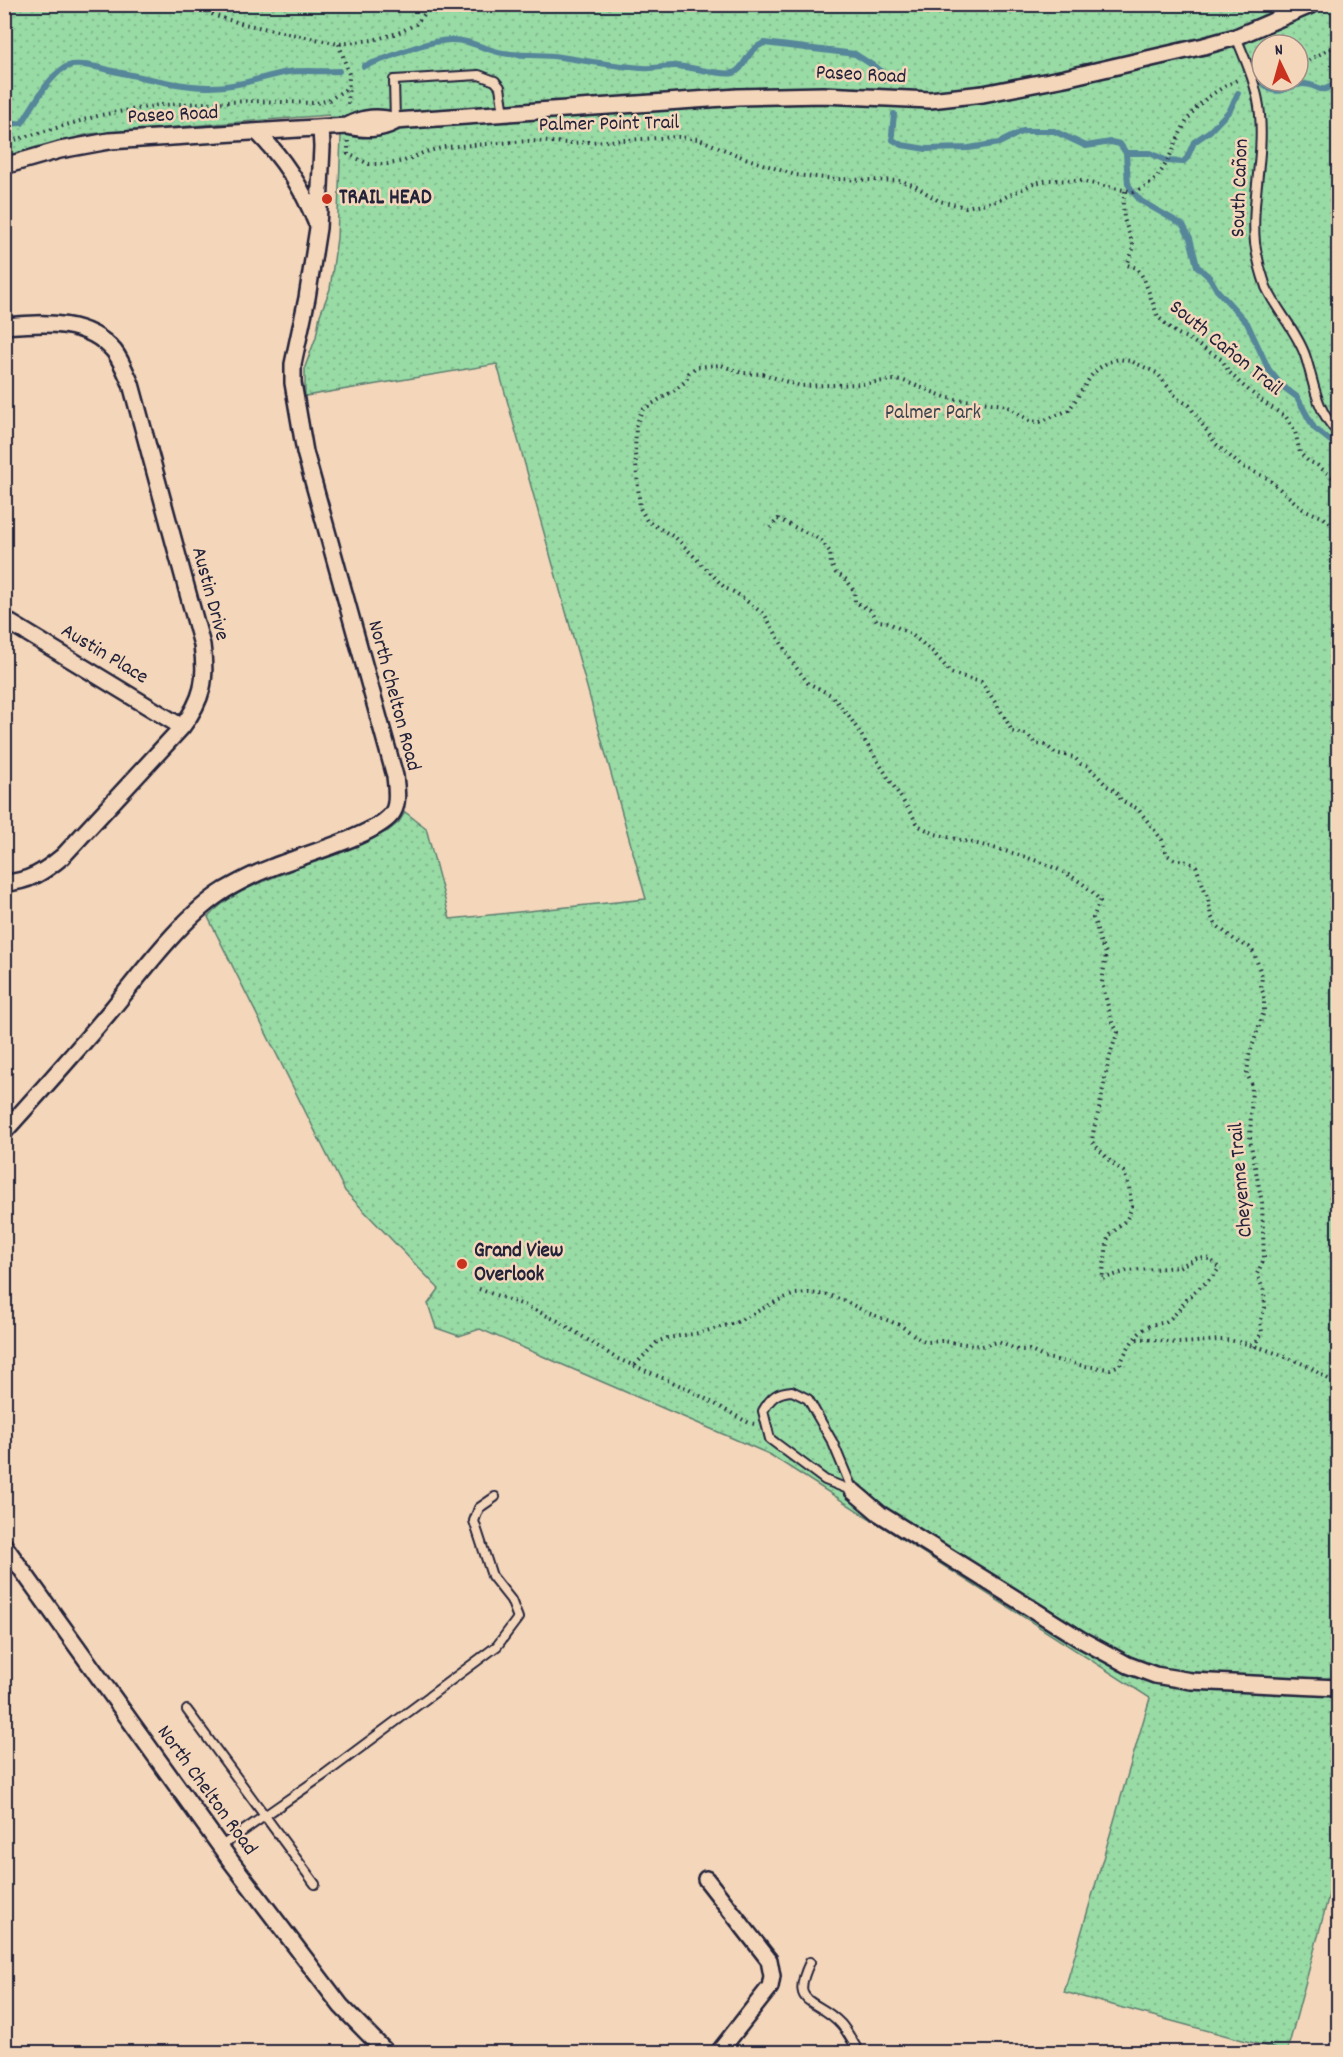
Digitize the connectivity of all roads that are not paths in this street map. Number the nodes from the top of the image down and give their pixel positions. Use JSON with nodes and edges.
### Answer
{"nodes":[{"id":1,"x":1313,"y":4,"type":"edge"},
{"id":2,"x":1236,"y":37,"type":"junction"},
{"id":3,"x":504,"y":114,"type":"junction"},
{"id":4,"x":395,"y":122,"type":"junction"},
{"id":5,"x":321,"y":128,"type":"junction"},
{"id":6,"x":257,"y":132,"type":"junction"},
{"id":7,"x":4,"y":166,"type":"edge"},
{"id":8,"x":318,"y":228,"type":"junction"},
{"id":9,"x":4,"y":326,"type":"edge"},
{"id":10,"x":1338,"y":433,"type":"edge"},
{"id":11,"x":4,"y":619,"type":"edge"},
{"id":12,"x":182,"y":727,"type":"junction"},
{"id":13,"x":4,"y":883,"type":"edge"},
{"id":14,"x":4,"y":1132,"type":"edge"},
{"id":15,"x":853,"y":1491,"type":"junction"},
{"id":16,"x":495,"y":1497,"type":"dead end"},
{"id":17,"x":4,"y":1545,"type":"edge"},
{"id":18,"x":1338,"y":1688,"type":"edge"},
{"id":19,"x":187,"y":1710,"type":"dead end"},
{"id":20,"x":265,"y":1815,"type":"junction"},
{"id":21,"x":220,"y":1847,"type":"junction"},
{"id":22,"x":706,"y":1879,"type":"dead end"},
{"id":23,"x":315,"y":1884,"type":"dead end"},
{"id":24,"x":810,"y":1962,"type":"dead end"},
{"id":25,"x":386,"y":2052,"type":"edge"},
{"id":26,"x":719,"y":2052,"type":"edge"},
{"id":27,"x":859,"y":2052,"type":"edge"}],
"edges":[{"from":1,"to":2,"type":"street","name":"Paseo Road"},
{"from":2,"to":3,"type":"street","name":"Paseo Road"},
{"from":2,"to":10,"type":"lane","name":"South Cañon"},
{"from":3,"to":4,"type":"street","name":"Paseo Road"},
{"from":3,"to":4,"type":"lane"},
{"from":4,"to":5,"type":"street","name":"Paseo Road"},
{"from":5,"to":6,"type":"street","name":"Paseo Road"},
{"from":5,"to":8,"type":"street","name":"North Chelton Road"},
{"from":6,"to":7,"type":"street","name":"Paseo Road"},
{"from":6,"to":8,"type":"street"},
{"from":8,"to":14,"type":"street","name":"North Chelton Road"},
{"from":9,"to":12,"type":"street","name":"Austin Drive"},
{"from":11,"to":12,"type":"street","name":"Austin Place"},
{"from":12,"to":13,"type":"street","name":"Austin Drive"},
{"from":15,"to":15,"type":"lane"},
{"from":15,"to":18,"type":"street"},
{"from":16,"to":20,"type":"lane"},
{"from":17,"to":21,"type":"street","name":"North Chelton Road"},
{"from":19,"to":20,"type":"lane"},
{"from":20,"to":21,"type":"lane"},
{"from":20,"to":23,"type":"lane"},
{"from":21,"to":25,"type":"street","name":"North Chelton Road"},
{"from":22,"to":26,"type":"street"},
{"from":24,"to":27,"type":"lane"}]}
